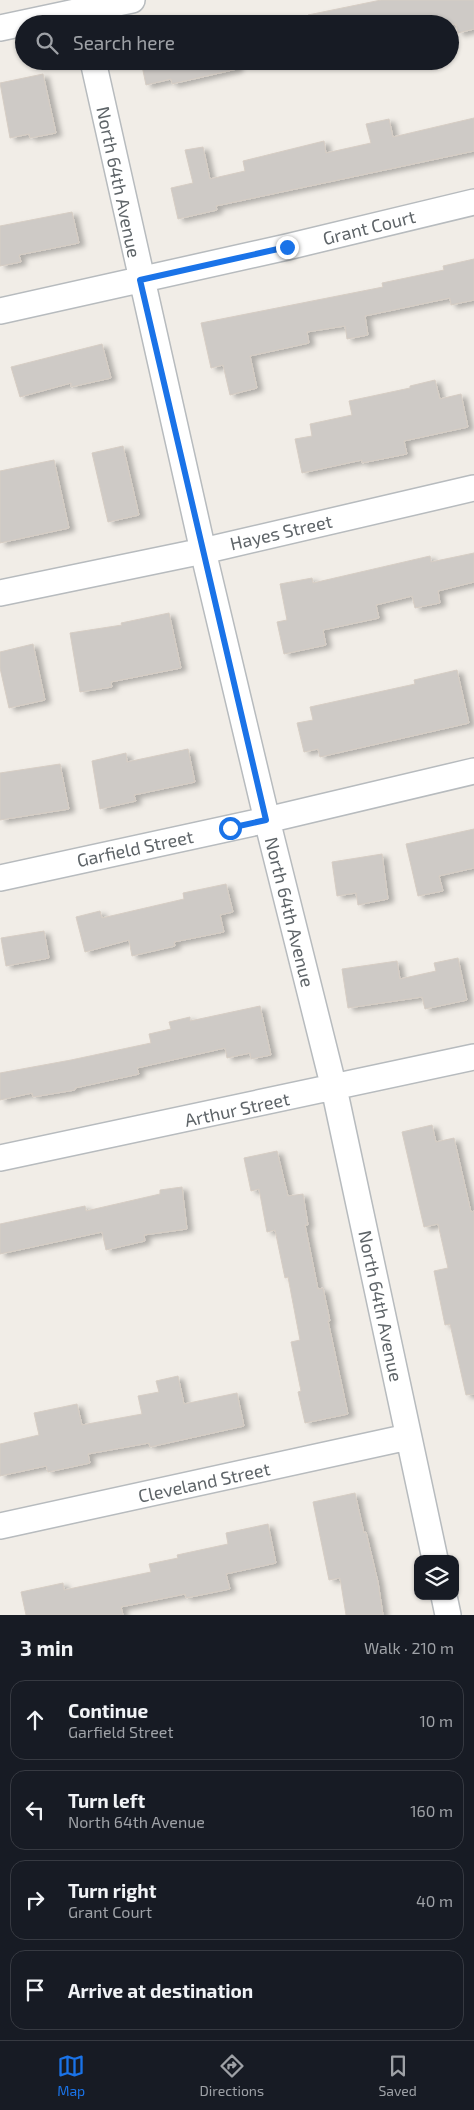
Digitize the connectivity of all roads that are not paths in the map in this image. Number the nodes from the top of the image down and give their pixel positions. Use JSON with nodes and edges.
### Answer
{"nodes":[{"id":1,"x":132,"y":0,"type":"edge"},
{"id":2,"x":82,"y":12,"type":"edge"},
{"id":3,"x":67,"y":15,"type":"edge"},
{"id":4,"x":15,"y":25,"type":"edge"},
{"id":5,"x":0,"y":28,"type":"edge"},
{"id":6,"x":95,"y":70,"type":"edge"},
{"id":7,"x":474,"y":202,"type":"edge"},
{"id":8,"x":140,"y":280,"type":"junction"},
{"id":9,"x":0,"y":312,"type":"edge"},
{"id":10,"x":474,"y":488,"type":"edge"},
{"id":11,"x":203,"y":551,"type":"junction"},
{"id":12,"x":0,"y":593,"type":"edge"},
{"id":13,"x":474,"y":771,"type":"edge"},
{"id":14,"x":266,"y":820,"type":"junction"},
{"id":15,"x":0,"y":878,"type":"edge"},
{"id":16,"x":474,"y":1058,"type":"edge"},
{"id":17,"x":334,"y":1088,"type":"junction"},
{"id":18,"x":0,"y":1158,"type":"edge"},
{"id":19,"x":408,"y":1437,"type":"junction"},
{"id":20,"x":0,"y":1526,"type":"edge"},
{"id":21,"x":434,"y":1555,"type":"edge"},
{"id":22,"x":445,"y":1600,"type":"edge"},
{"id":23,"x":448,"y":1615,"type":"edge"}],
"edges":[{"from":1,"to":2,"type":"street"},
{"from":2,"to":3,"type":"street"},
{"from":4,"to":5,"type":"street"},
{"from":6,"to":8,"type":"street","name":"North 64th Avenue"},
{"from":7,"to":8,"type":"street","name":"Grant Court"},
{"from":8,"to":9,"type":"street","name":"Grant Court"},
{"from":8,"to":11,"type":"street","name":"North 64th Avenue"},
{"from":10,"to":11,"type":"street","name":"Hayes Street"},
{"from":11,"to":12,"type":"street","name":"Hayes Street"},
{"from":11,"to":14,"type":"street","name":"North 64th Avenue"},
{"from":13,"to":14,"type":"street","name":"Garfield Street"},
{"from":14,"to":15,"type":"street","name":"Garfield Street"},
{"from":14,"to":17,"type":"street","name":"North 64th Avenue"},
{"from":16,"to":17,"type":"street","name":"Arthur Street"},
{"from":17,"to":18,"type":"street","name":"Arthur Street"},
{"from":17,"to":19,"type":"street","name":"North 64th Avenue"},
{"from":19,"to":20,"type":"street","name":"Cleveland Street"},
{"from":19,"to":21,"type":"street","name":"North 64th Avenue"},
{"from":22,"to":23,"type":"street"}]}
